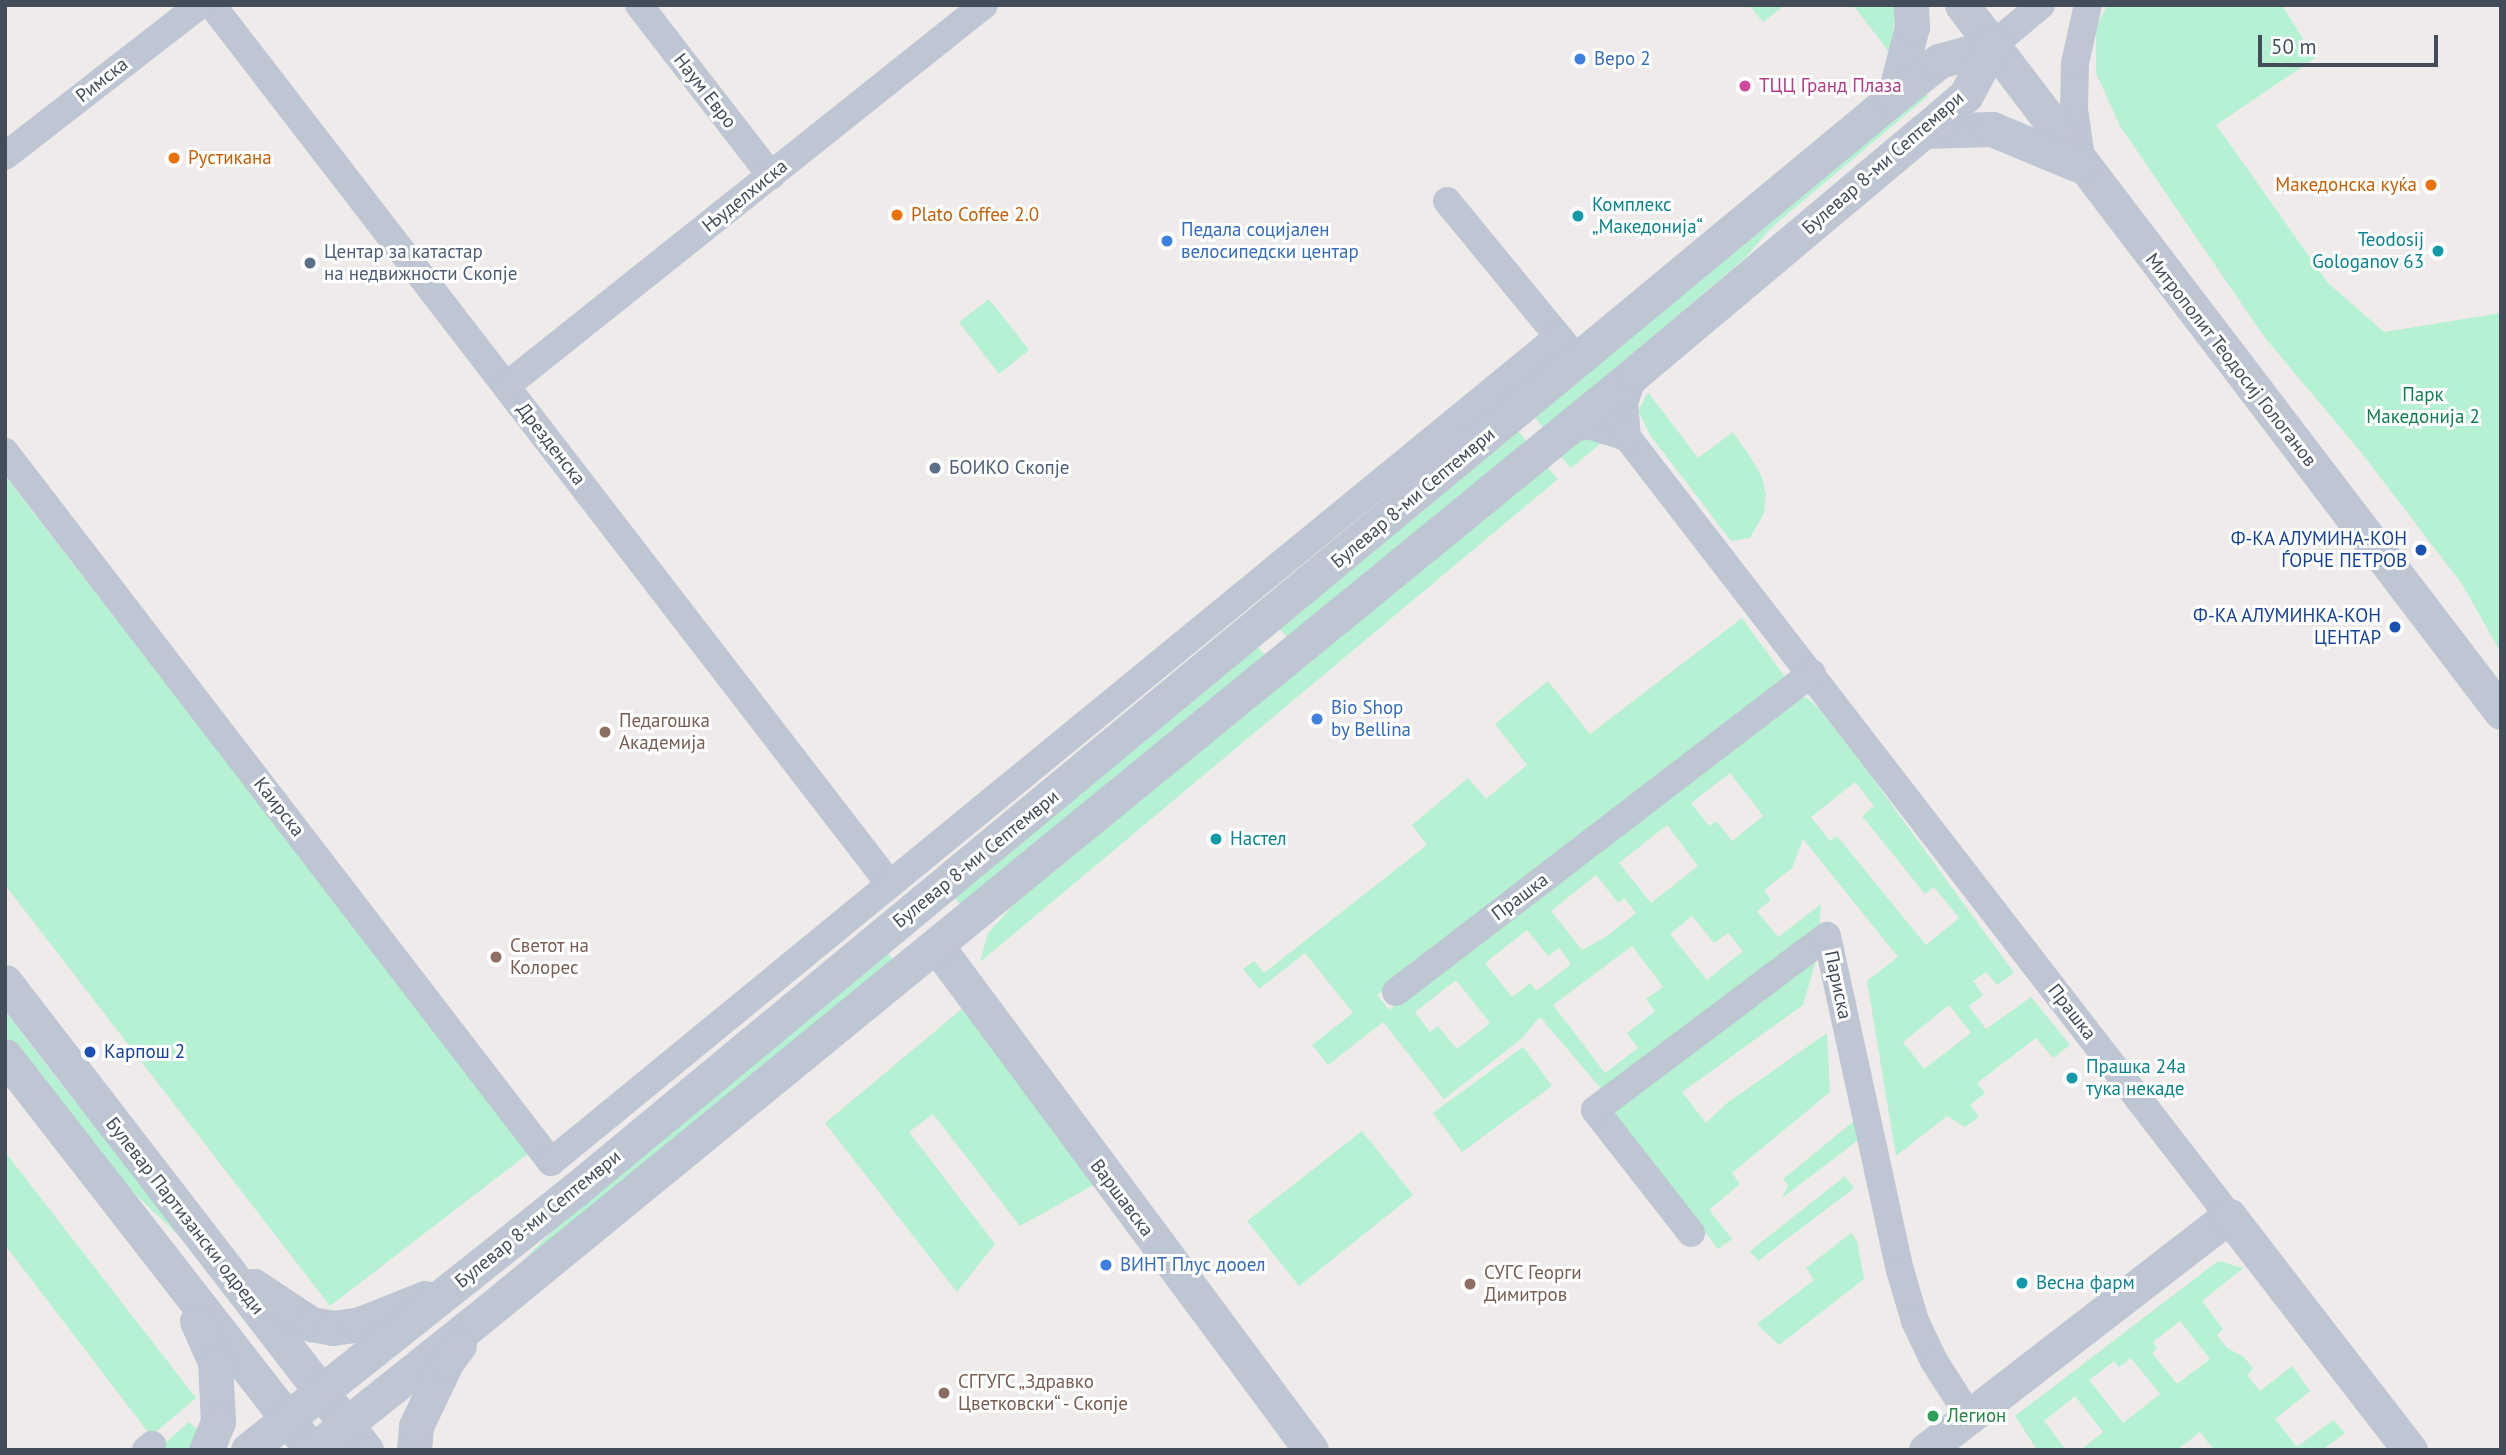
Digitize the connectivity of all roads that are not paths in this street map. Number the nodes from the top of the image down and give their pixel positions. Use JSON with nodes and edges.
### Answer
{"nodes":[{"id":1,"x":200,"y":5,"type":"edge"},
{"id":2,"x":212,"y":5,"type":"edge"},
{"id":3,"x":639,"y":5,"type":"edge"},
{"id":4,"x":984,"y":5,"type":"edge"},
{"id":5,"x":1911,"y":5,"type":"edge"},
{"id":6,"x":1962,"y":5,"type":"edge"},
{"id":7,"x":2042,"y":5,"type":"edge"},
{"id":8,"x":2088,"y":5,"type":"edge"},
{"id":9,"x":1993,"y":46,"type":"junction"},
{"id":10,"x":1894,"y":97,"type":"junction"},
{"id":11,"x":1924,"y":131,"type":"junction"},
{"id":12,"x":5,"y":156,"type":"edge"},
{"id":13,"x":2083,"y":167,"type":"junction"},
{"id":14,"x":771,"y":176,"type":"junction"},
{"id":15,"x":1447,"y":201,"type":"dead end"},
{"id":16,"x":1568,"y":349,"type":"junction"},
{"id":17,"x":1634,"y":374,"type":"junction"},
{"id":18,"x":506,"y":386,"type":"junction"},
{"id":19,"x":1565,"y":430,"type":"junction"},
{"id":20,"x":1627,"y":437,"type":"junction"},
{"id":21,"x":5,"y":452,"type":"edge"},
{"id":22,"x":1812,"y":673,"type":"junction"},
{"id":23,"x":2501,"y":712,"type":"edge"},
{"id":24,"x":918,"y":859,"type":"junction"},
{"id":25,"x":960,"y":872,"type":"junction"},
{"id":26,"x":890,"y":883,"type":"junction"},
{"id":27,"x":936,"y":945,"type":"junction"},
{"id":28,"x":5,"y":982,"type":"edge"},
{"id":29,"x":1395,"y":992,"type":"dead end"},
{"id":30,"x":726,"y":1018,"type":"junction"},
{"id":31,"x":749,"y":1046,"type":"junction"},
{"id":32,"x":5,"y":1056,"type":"edge"},
{"id":33,"x":2229,"y":1216,"type":"junction"},
{"id":34,"x":1691,"y":1234,"type":"dead end"},
{"id":35,"x":214,"y":1256,"type":"junction"},
{"id":36,"x":180,"y":1283,"type":"junction"},
{"id":37,"x":455,"y":1287,"type":"junction"},
{"id":38,"x":477,"y":1320,"type":"junction"},
{"id":39,"x":322,"y":1393,"type":"junction"},
{"id":40,"x":1969,"y":1416,"type":"junction"},
{"id":41,"x":288,"y":1419,"type":"junction"},
{"id":42,"x":356,"y":1437,"type":"edge"},
{"id":43,"x":206,"y":1450,"type":"edge"},
{"id":44,"x":248,"y":1450,"type":"edge"},
{"id":45,"x":313,"y":1450,"type":"edge"},
{"id":46,"x":414,"y":1450,"type":"edge"},
{"id":47,"x":1311,"y":1450,"type":"edge"},
{"id":48,"x":1926,"y":1450,"type":"edge"},
{"id":49,"x":2410,"y":1450,"type":"edge"}],
"edges":[{"from":1,"to":12,"type":"street","name":"Римска"},
{"from":2,"to":18,"type":"street","name":"Дрезденска"},
{"from":3,"to":14,"type":"street","name":"Наум Евро"},
{"from":4,"to":14,"type":"street","name":"Њуделхиска"},
{"from":5,"to":10,"type":"street"},
{"from":6,"to":9,"type":"street","name":"Митрополит Теодосиј Гологанов"},
{"from":7,"to":9,"type":"street"},
{"from":8,"to":13,"type":"street"},
{"from":9,"to":10,"type":"street","name":"Булевар 8-ми Септември"},
{"from":9,"to":11,"type":"street","name":"Булевар 8-ми Септември"},
{"from":9,"to":13,"type":"street","name":"Митрополит Теодосиј Гологанов"},
{"from":10,"to":16,"type":"street","name":"Булевар 8-ми Септември"},
{"from":11,"to":13,"type":"street"},
{"from":11,"to":17,"type":"street","name":"Булевар 8-ми Септември"},
{"from":13,"to":23,"type":"street","name":"Митрополит Теодосиј Гологанов"},
{"from":14,"to":18,"type":"street","name":"Њуделхиска"},
{"from":15,"to":16,"type":"street"},
{"from":16,"to":24,"type":"street"},
{"from":16,"to":25,"type":"street","name":"Булевар 8-ми Септември"},
{"from":17,"to":19,"type":"street","name":"Булевар 8-ми Септември"},
{"from":17,"to":20,"type":"street"},
{"from":18,"to":26,"type":"street","name":"Дрезденска"},
{"from":19,"to":20,"type":"street"},
{"from":19,"to":27,"type":"street","name":"Булевар 8-ми Септември"},
{"from":20,"to":22,"type":"street","name":"Прашка"},
{"from":21,"to":30,"type":"street","name":"Каирска"},
{"from":22,"to":29,"type":"street","name":"Прашка"},
{"from":22,"to":33,"type":"street","name":"Прашка"},
{"from":24,"to":25,"type":"street"},
{"from":24,"to":26,"type":"street"},
{"from":25,"to":31,"type":"street","name":"Булевар 8-ми Септември"},
{"from":26,"to":30,"type":"street"},
{"from":27,"to":38,"type":"street","name":"Булевар 8-ми Септември"},
{"from":27,"to":47,"type":"street","name":"Варшавска"},
{"from":28,"to":35,"type":"street","name":"Булевар Партизански одреди"},
{"from":30,"to":31,"type":"street"},
{"from":31,"to":37,"type":"street","name":"Булевар 8-ми Септември"},
{"from":32,"to":36,"type":"street"},
{"from":33,"to":40,"type":"street"},
{"from":33,"to":49,"type":"street","name":"Прашка"},
{"from":34,"to":40,"type":"street","name":"Париска"},
{"from":35,"to":37,"type":"street"},
{"from":35,"to":39,"type":"street","name":"Булевар Партизански одреди"},
{"from":36,"to":41,"type":"street"},
{"from":36,"to":43,"type":"street"},
{"from":37,"to":39,"type":"street","name":"Булевар 8-ми Септември"},
{"from":38,"to":42,"type":"street","name":"Булевар 8-ми Септември"},
{"from":38,"to":46,"type":"street"},
{"from":39,"to":41,"type":"street","name":"Булевар 8-ми Септември"},
{"from":39,"to":42,"type":"street","name":"Булевар Партизански одреди"},
{"from":40,"to":48,"type":"street"},
{"from":41,"to":44,"type":"street","name":"Булевар 8-ми Септември"},
{"from":41,"to":45,"type":"street"},
{"from":42,"to":45,"type":"street","name":"Булевар 8-ми Септември"}]}
